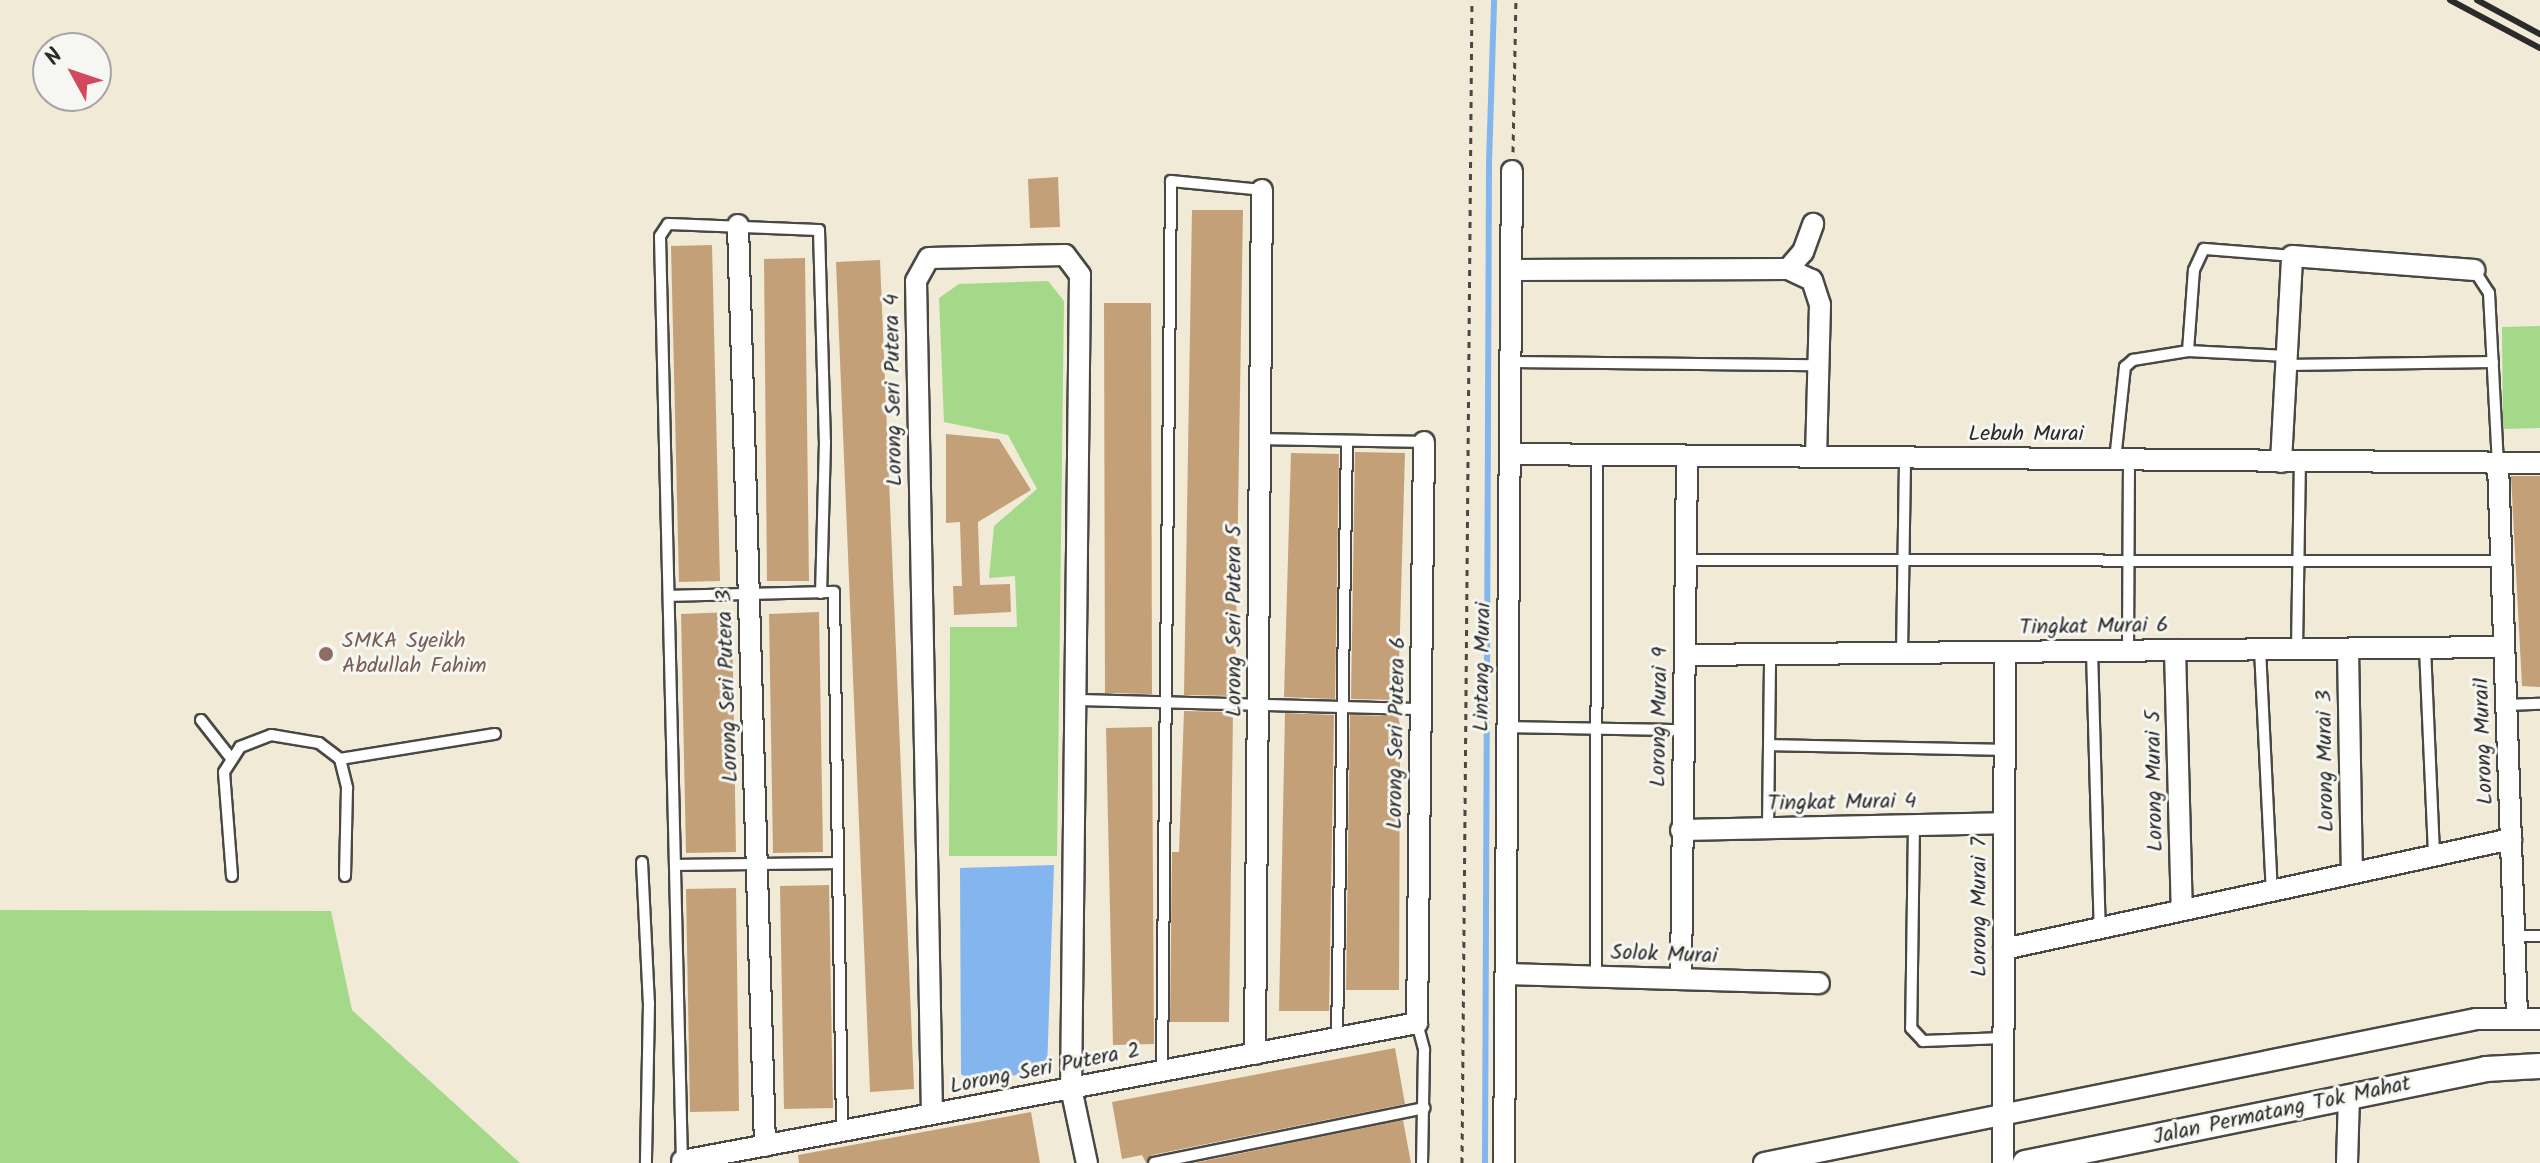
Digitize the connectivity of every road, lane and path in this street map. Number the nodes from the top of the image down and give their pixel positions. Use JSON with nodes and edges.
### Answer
{"nodes":[{"id":1,"x":1472,"y":0,"type":"edge"},
{"id":2,"x":1516,"y":0,"type":"edge"},
{"id":3,"x":1512,"y":171,"type":"joint"},
{"id":4,"x":1262,"y":190,"type":"joint"},
{"id":5,"x":1813,"y":224,"type":"dead end"},
{"id":6,"x":738,"y":225,"type":"junction"},
{"id":7,"x":2292,"y":256,"type":"junction"},
{"id":8,"x":1788,"y":269,"type":"junction"},
{"id":9,"x":1513,"y":270,"type":"junction"},
{"id":10,"x":2474,"y":270,"type":"joint"},
{"id":11,"x":2188,"y":351,"type":"junction"},
{"id":12,"x":2287,"y":361,"type":"junction"},
{"id":13,"x":1512,"y":362,"type":"junction"},
{"id":14,"x":2493,"y":362,"type":"junction"},
{"id":15,"x":1815,"y":365,"type":"junction"},
{"id":16,"x":1260,"y":439,"type":"junction"},
{"id":17,"x":1347,"y":441,"type":"junction"},
{"id":18,"x":1424,"y":442,"type":"joint"},
{"id":19,"x":1512,"y":454,"type":"junction"},
{"id":20,"x":1597,"y":455,"type":"junction"},
{"id":21,"x":1687,"y":456,"type":"junction"},
{"id":22,"x":1816,"y":457,"type":"junction"},
{"id":23,"x":1905,"y":458,"type":"junction"},
{"id":24,"x":2122,"y":460,"type":"junction"},
{"id":25,"x":2291,"y":462,"type":"junction"},
{"id":26,"x":2540,"y":463,"type":"edge"},
{"id":27,"x":2498,"y":464,"type":"junction"},
{"id":28,"x":1686,"y":560,"type":"junction"},
{"id":29,"x":1904,"y":560,"type":"junction"},
{"id":30,"x":2128,"y":561,"type":"junction"},
{"id":31,"x":2298,"y":561,"type":"junction"},
{"id":32,"x":2502,"y":561,"type":"junction"},
{"id":33,"x":821,"y":593,"type":"junction"},
{"id":34,"x":749,"y":594,"type":"junction"},
{"id":35,"x":669,"y":596,"type":"junction"},
{"id":36,"x":2504,"y":647,"type":"junction"},
{"id":37,"x":2425,"y":648,"type":"junction"},
{"id":38,"x":2260,"y":649,"type":"junction"},
{"id":39,"x":2297,"y":649,"type":"junction"},
{"id":40,"x":2348,"y":649,"type":"junction"},
{"id":41,"x":2175,"y":650,"type":"junction"},
{"id":42,"x":2092,"y":651,"type":"junction"},
{"id":43,"x":2128,"y":651,"type":"junction"},
{"id":44,"x":2005,"y":652,"type":"junction"},
{"id":45,"x":1902,"y":653,"type":"junction"},
{"id":46,"x":1770,"y":654,"type":"junction"},
{"id":47,"x":1685,"y":655,"type":"junction"},
{"id":48,"x":1075,"y":700,"type":"junction"},
{"id":49,"x":1164,"y":704,"type":"junction"},
{"id":50,"x":2540,"y":704,"type":"edge"},
{"id":51,"x":1258,"y":705,"type":"junction"},
{"id":52,"x":2506,"y":705,"type":"junction"},
{"id":53,"x":1343,"y":707,"type":"junction"},
{"id":54,"x":1421,"y":709,"type":"junction"},
{"id":55,"x":201,"y":720,"type":"dead end"},
{"id":56,"x":1505,"y":727,"type":"junction"},
{"id":57,"x":1597,"y":729,"type":"junction"},
{"id":58,"x":1683,"y":730,"type":"junction"},
{"id":59,"x":495,"y":734,"type":"dead end"},
{"id":60,"x":1769,"y":745,"type":"junction"},
{"id":61,"x":2005,"y":750,"type":"junction"},
{"id":62,"x":230,"y":757,"type":"junction"},
{"id":63,"x":340,"y":759,"type":"junction"},
{"id":64,"x":2004,"y":823,"type":"junction"},
{"id":65,"x":1914,"y":825,"type":"junction"},
{"id":66,"x":1768,"y":828,"type":"junction"},
{"id":67,"x":1681,"y":830,"type":"junction"},
{"id":68,"x":2511,"y":839,"type":"junction"},
{"id":69,"x":2434,"y":856,"type":"junction"},
{"id":70,"x":642,"y":862,"type":"dead end"},
{"id":71,"x":838,"y":863,"type":"junction"},
{"id":72,"x":757,"y":864,"type":"junction"},
{"id":73,"x":675,"y":865,"type":"junction"},
{"id":74,"x":2352,"y":873,"type":"junction"},
{"id":75,"x":232,"y":876,"type":"dead end"},
{"id":76,"x":345,"y":876,"type":"dead end"},
{"id":77,"x":2272,"y":891,"type":"junction"},
{"id":78,"x":2182,"y":910,"type":"junction"},
{"id":79,"x":2100,"y":929,"type":"junction"},
{"id":80,"x":2514,"y":936,"type":"junction"},
{"id":81,"x":2540,"y":936,"type":"edge"},
{"id":82,"x":2004,"y":949,"type":"junction"},
{"id":83,"x":1508,"y":974,"type":"junction"},
{"id":84,"x":1596,"y":977,"type":"junction"},
{"id":85,"x":1681,"y":979,"type":"junction"},
{"id":86,"x":1819,"y":983,"type":"dead end"},
{"id":87,"x":2517,"y":1017,"type":"junction"},
{"id":88,"x":2540,"y":1019,"type":"edge"},
{"id":89,"x":1417,"y":1023,"type":"junction"},
{"id":90,"x":1337,"y":1038,"type":"junction"},
{"id":91,"x":2004,"y":1038,"type":"junction"},
{"id":92,"x":1255,"y":1054,"type":"junction"},
{"id":93,"x":2540,"y":1066,"type":"edge"},
{"id":94,"x":1162,"y":1071,"type":"junction"},
{"id":95,"x":1071,"y":1088,"type":"junction"},
{"id":96,"x":2349,"y":1096,"type":"junction"},
{"id":97,"x":1424,"y":1108,"type":"junction"},
{"id":98,"x":932,"y":1114,"type":"junction"},
{"id":99,"x":2003,"y":1118,"type":"junction"},
{"id":100,"x":842,"y":1131,"type":"junction"},
{"id":101,"x":765,"y":1146,"type":"junction"},
{"id":102,"x":682,"y":1162,"type":"edge"},
{"id":103,"x":646,"y":1163,"type":"edge"},
{"id":104,"x":1087,"y":1163,"type":"edge"},
{"id":105,"x":1154,"y":1163,"type":"edge"},
{"id":106,"x":1422,"y":1163,"type":"edge"},
{"id":107,"x":1462,"y":1163,"type":"edge"},
{"id":108,"x":1504,"y":1163,"type":"edge"},
{"id":109,"x":1764,"y":1163,"type":"edge"},
{"id":110,"x":2003,"y":1163,"type":"edge"},
{"id":111,"x":2025,"y":1163,"type":"edge"},
{"id":112,"x":2347,"y":1163,"type":"edge"}],
"edges":[{"from":1,"to":107,"type":"path"},
{"from":2,"to":3,"type":"path"},
{"from":3,"to":9,"type":"street","name":"Lintang Murai"},
{"from":4,"to":16,"type":"street","name":"Lorong Seri Putera 5"},
{"from":4,"to":49,"type":"lane"},
{"from":5,"to":8,"type":"street"},
{"from":6,"to":33,"type":"lane"},
{"from":6,"to":34,"type":"street","name":"Lorong Seri Putera 3"},
{"from":6,"to":35,"type":"lane"},
{"from":7,"to":10,"type":"street"},
{"from":7,"to":11,"type":"lane"},
{"from":7,"to":12,"type":"street"},
{"from":8,"to":9,"type":"street"},
{"from":8,"to":15,"type":"street"},
{"from":9,"to":13,"type":"street","name":"Lintang Murai"},
{"from":10,"to":14,"type":"lane"},
{"from":11,"to":12,"type":"lane"},
{"from":11,"to":24,"type":"lane"},
{"from":12,"to":14,"type":"lane"},
{"from":12,"to":25,"type":"street"},
{"from":13,"to":15,"type":"lane"},
{"from":13,"to":19,"type":"street","name":"Lintang Murai"},
{"from":14,"to":27,"type":"lane"},
{"from":15,"to":22,"type":"street"},
{"from":16,"to":17,"type":"lane"},
{"from":16,"to":51,"type":"street","name":"Lorong Seri Putera 5"},
{"from":17,"to":18,"type":"lane"},
{"from":17,"to":53,"type":"lane"},
{"from":18,"to":54,"type":"street","name":"Lorong Seri Putera 6"},
{"from":19,"to":20,"type":"street","name":"Lebuh Murai"},
{"from":19,"to":56,"type":"street","name":"Lintang Murai"},
{"from":20,"to":21,"type":"street","name":"Lebuh Murai"},
{"from":20,"to":57,"type":"lane"},
{"from":21,"to":22,"type":"street","name":"Lebuh Murai"},
{"from":21,"to":28,"type":"street","name":"Lorong Murai 9"},
{"from":22,"to":23,"type":"street","name":"Lebuh Murai"},
{"from":23,"to":24,"type":"street","name":"Lebuh Murai"},
{"from":23,"to":29,"type":"lane"},
{"from":24,"to":25,"type":"street","name":"Lebuh Murai"},
{"from":24,"to":30,"type":"lane"},
{"from":25,"to":27,"type":"street","name":"Lebuh Murai"},
{"from":25,"to":31,"type":"lane"},
{"from":26,"to":27,"type":"street","name":"Lebuh Murai"},
{"from":27,"to":32,"type":"street","name":"Lorong Murai1"},
{"from":28,"to":29,"type":"lane"},
{"from":28,"to":47,"type":"street","name":"Lorong Murai 9"},
{"from":29,"to":30,"type":"lane"},
{"from":29,"to":45,"type":"lane"},
{"from":30,"to":31,"type":"lane"},
{"from":30,"to":43,"type":"lane"},
{"from":31,"to":32,"type":"lane"},
{"from":31,"to":39,"type":"lane"},
{"from":32,"to":36,"type":"street","name":"Lorong Murai1"},
{"from":33,"to":34,"type":"lane"},
{"from":33,"to":71,"type":"lane"},
{"from":34,"to":35,"type":"lane"},
{"from":34,"to":72,"type":"street","name":"Lorong Seri Putera 3"},
{"from":35,"to":73,"type":"lane"},
{"from":36,"to":37,"type":"street","name":"Tingkat Murai 6"},
{"from":36,"to":52,"type":"street","name":"Lorong Murai1"},
{"from":37,"to":40,"type":"street","name":"Tingkat Murai 6"},
{"from":37,"to":69,"type":"lane"},
{"from":38,"to":39,"type":"street","name":"Tingkat Murai 6"},
{"from":38,"to":41,"type":"street","name":"Tingkat Murai 6"},
{"from":38,"to":77,"type":"lane"},
{"from":39,"to":40,"type":"street","name":"Tingkat Murai 6"},
{"from":40,"to":74,"type":"street","name":"Lorong Murai 3"},
{"from":41,"to":43,"type":"street","name":"Tingkat Murai 6"},
{"from":41,"to":78,"type":"street","name":"Lorong Murai 5"},
{"from":42,"to":43,"type":"street","name":"Tingkat Murai 6"},
{"from":42,"to":44,"type":"street","name":"Tingkat Murai 6"},
{"from":42,"to":79,"type":"lane"},
{"from":44,"to":45,"type":"street","name":"Tingkat Murai 6"},
{"from":44,"to":61,"type":"street","name":"Lorong Murai 7"},
{"from":45,"to":46,"type":"street","name":"Tingkat Murai 6"},
{"from":46,"to":47,"type":"street","name":"Tingkat Murai 6"},
{"from":46,"to":60,"type":"lane"},
{"from":47,"to":58,"type":"street","name":"Lorong Murai 9"},
{"from":48,"to":49,"type":"lane"},
{"from":48,"to":95,"type":"street","name":"Lorong Seri Putera 4"},
{"from":48,"to":98,"type":"street","name":"Lorong Seri Putera 4"},
{"from":49,"to":51,"type":"lane"},
{"from":49,"to":94,"type":"lane"},
{"from":50,"to":52,"type":"lane"},
{"from":51,"to":53,"type":"lane"},
{"from":51,"to":92,"type":"street","name":"Lorong Seri Putera 5"},
{"from":52,"to":68,"type":"street","name":"Lorong Murai1"},
{"from":53,"to":54,"type":"lane"},
{"from":53,"to":90,"type":"lane"},
{"from":54,"to":89,"type":"street","name":"Lorong Seri Putera 6"},
{"from":55,"to":62,"type":"lane"},
{"from":56,"to":57,"type":"lane"},
{"from":56,"to":83,"type":"street","name":"Lintang Murai"},
{"from":57,"to":58,"type":"lane"},
{"from":57,"to":84,"type":"lane"},
{"from":58,"to":67,"type":"street","name":"Lorong Murai 9"},
{"from":59,"to":63,"type":"lane"},
{"from":60,"to":61,"type":"lane"},
{"from":60,"to":66,"type":"lane"},
{"from":61,"to":64,"type":"street","name":"Lorong Murai 7"},
{"from":62,"to":63,"type":"lane"},
{"from":62,"to":75,"type":"lane"},
{"from":63,"to":76,"type":"lane"},
{"from":64,"to":65,"type":"street","name":"Tingkat Murai 4"},
{"from":64,"to":82,"type":"street","name":"Lorong Murai 7"},
{"from":65,"to":66,"type":"street","name":"Tingkat Murai 4"},
{"from":65,"to":91,"type":"lane"},
{"from":66,"to":67,"type":"street","name":"Tingkat Murai 4"},
{"from":67,"to":85,"type":"street","name":"Lorong Murai 9"},
{"from":68,"to":69,"type":"street"},
{"from":68,"to":80,"type":"street","name":"Lorong Murai1"},
{"from":69,"to":74,"type":"street"},
{"from":70,"to":103,"type":"lane"},
{"from":71,"to":72,"type":"lane"},
{"from":71,"to":100,"type":"lane"},
{"from":72,"to":73,"type":"lane"},
{"from":72,"to":101,"type":"street","name":"Lorong Seri Putera 3"},
{"from":73,"to":102,"type":"lane"},
{"from":74,"to":77,"type":"street"},
{"from":77,"to":78,"type":"street"},
{"from":78,"to":79,"type":"street"},
{"from":79,"to":82,"type":"street"},
{"from":80,"to":81,"type":"lane"},
{"from":80,"to":87,"type":"street","name":"Lorong Murai1"},
{"from":82,"to":91,"type":"street","name":"Lorong Murai 7"},
{"from":83,"to":84,"type":"street","name":"Solok Murai"},
{"from":83,"to":108,"type":"street","name":"Lintang Murai"},
{"from":84,"to":85,"type":"street","name":"Solok Murai"},
{"from":85,"to":86,"type":"street","name":"Solok Murai"},
{"from":87,"to":88,"type":"street"},
{"from":87,"to":99,"type":"street"},
{"from":89,"to":90,"type":"street","name":"Lorong Seri Putera 2"},
{"from":89,"to":97,"type":"lane"},
{"from":90,"to":92,"type":"street","name":"Lorong Seri Putera 2"},
{"from":91,"to":99,"type":"street","name":"Lorong Murai 7"},
{"from":92,"to":94,"type":"street","name":"Lorong Seri Putera 2"},
{"from":93,"to":96,"type":"street","name":"Jalan Permatang Tok Mahat"},
{"from":94,"to":95,"type":"street","name":"Lorong Seri Putera 2"},
{"from":95,"to":98,"type":"street","name":"Lorong Seri Putera 2"},
{"from":95,"to":104,"type":"street","name":"Lorong Seri Putera 4"},
{"from":96,"to":111,"type":"street","name":"Jalan Permatang Tok Mahat"},
{"from":96,"to":112,"type":"street"},
{"from":97,"to":105,"type":"lane"},
{"from":97,"to":106,"type":"lane"},
{"from":98,"to":100,"type":"street","name":"Lorong Seri Putera 2"},
{"from":99,"to":109,"type":"street"},
{"from":99,"to":110,"type":"street","name":"Lorong Murai 7"},
{"from":100,"to":101,"type":"street","name":"Lorong Seri Putera 2"},
{"from":101,"to":102,"type":"street","name":"Lorong Seri Putera 2"}]}
